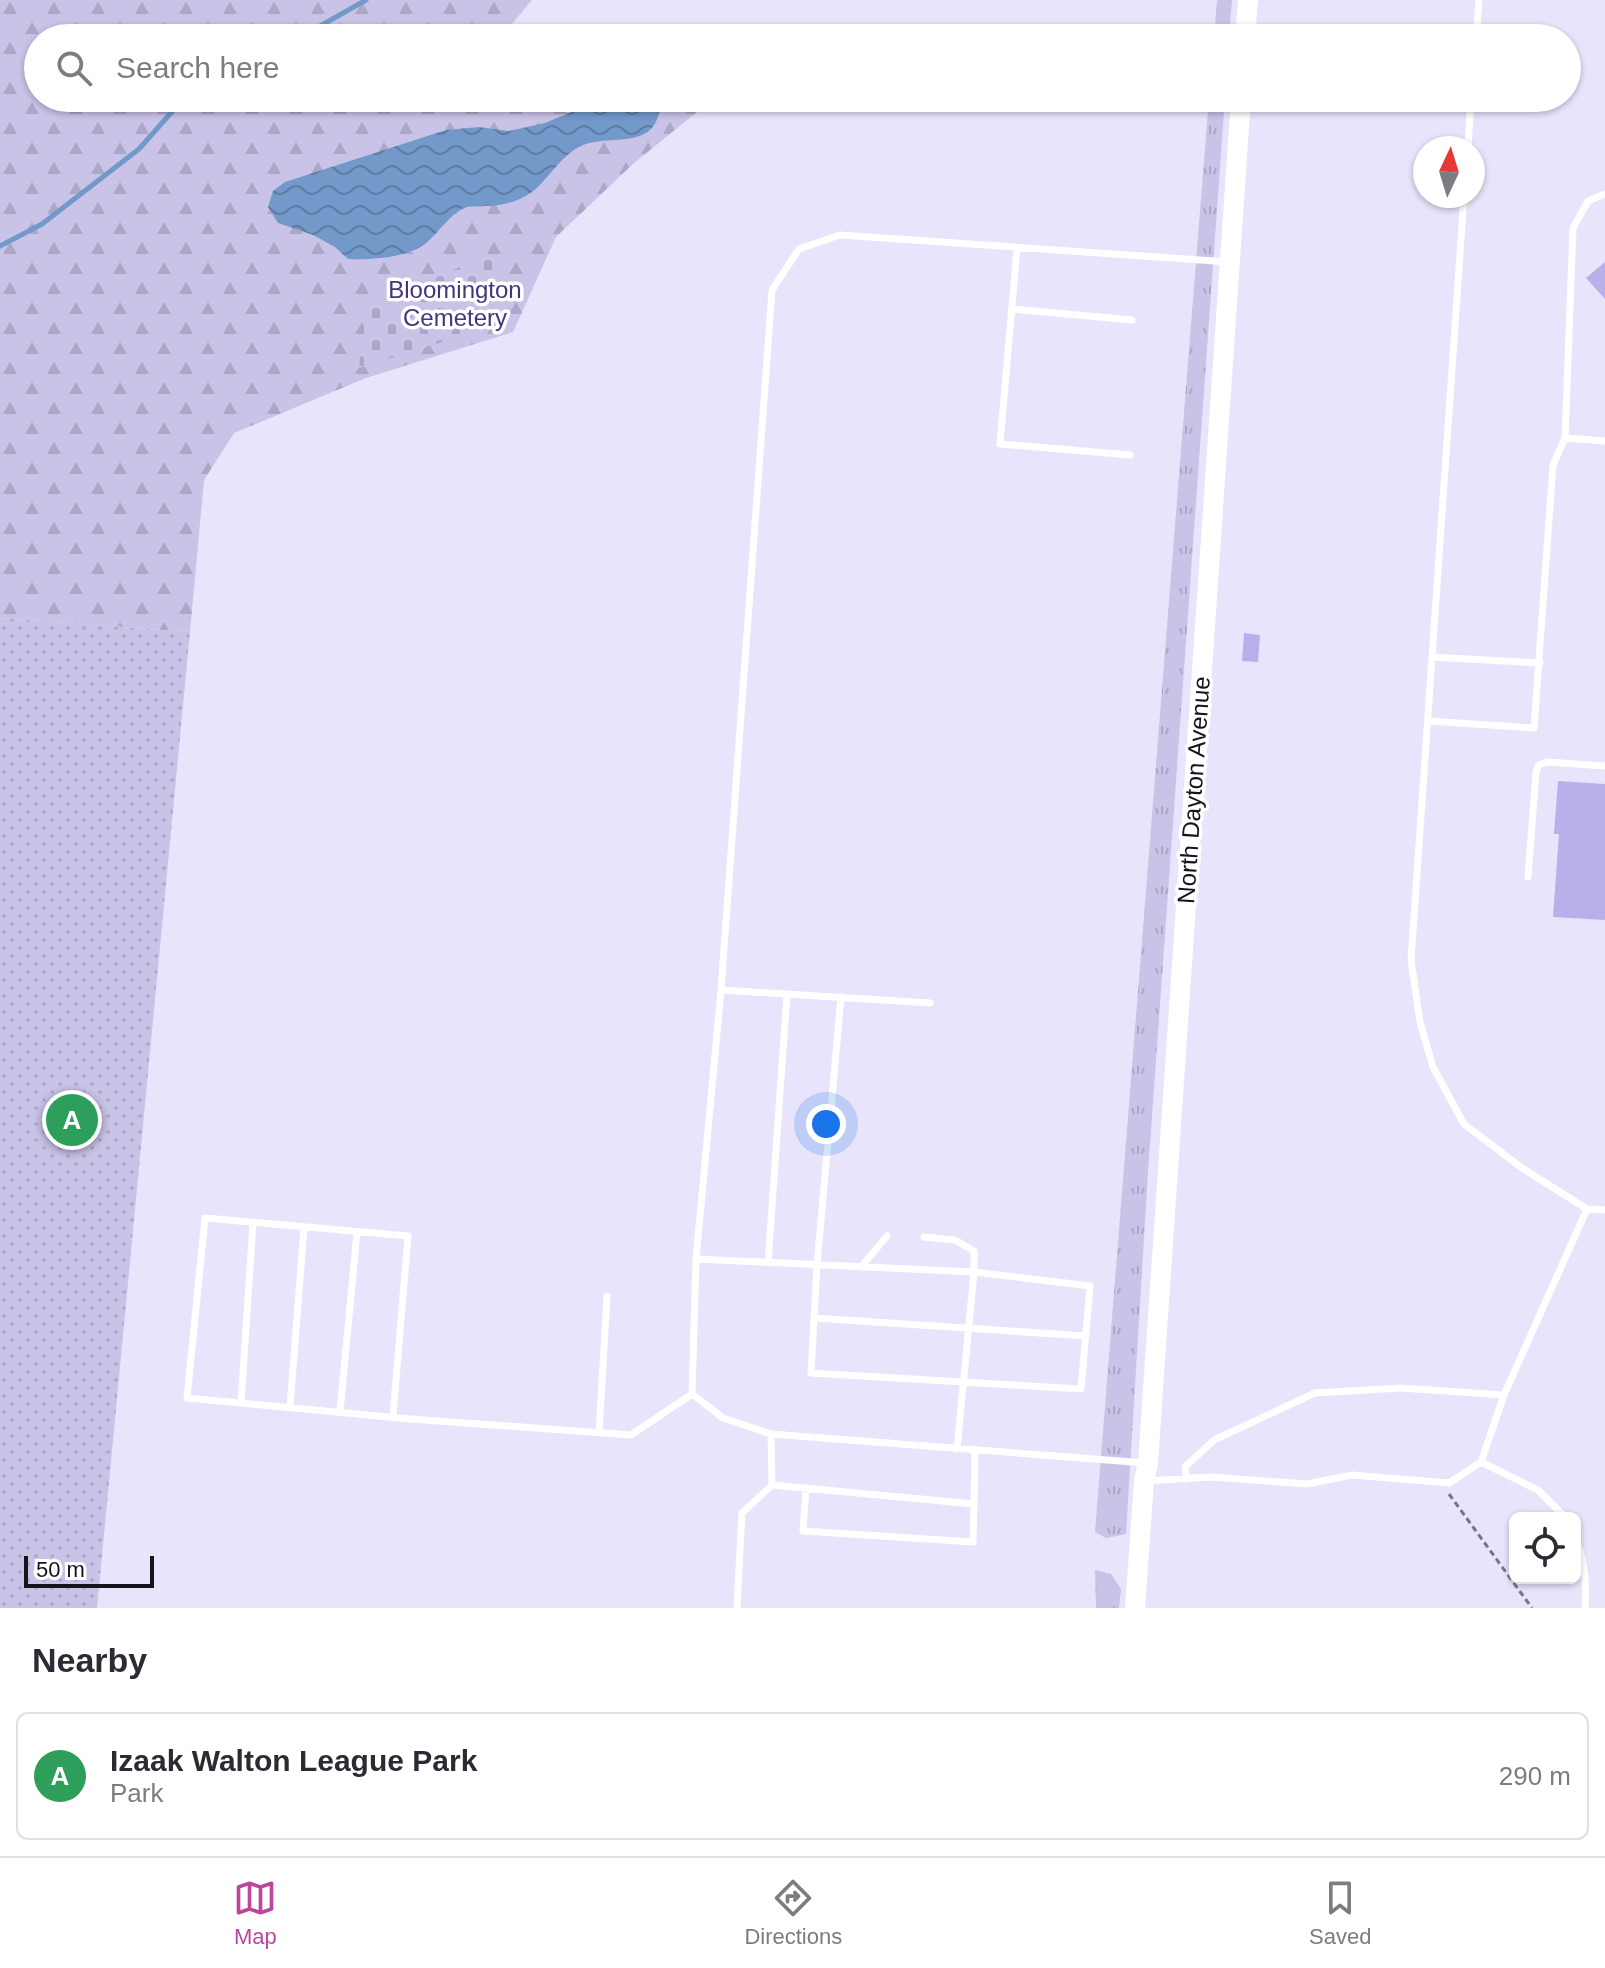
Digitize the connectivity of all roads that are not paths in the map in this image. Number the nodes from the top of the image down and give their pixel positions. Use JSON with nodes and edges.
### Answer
{"nodes":[{"id":1,"x":1248,"y":0,"type":"edge"},
{"id":2,"x":1479,"y":0,"type":"edge"},
{"id":3,"x":1246,"y":24,"type":"edge"},
{"id":4,"x":1477,"y":24,"type":"edge"},
{"id":5,"x":1240,"y":112,"type":"edge"},
{"id":6,"x":1470,"y":112,"type":"edge"},
{"id":7,"x":1469,"y":136,"type":"edge"},
{"id":8,"x":1605,"y":194,"type":"edge"},
{"id":9,"x":1463,"y":208,"type":"edge"},
{"id":10,"x":1017,"y":248,"type":"junction"},
{"id":11,"x":1230,"y":262,"type":"junction"},
{"id":12,"x":1012,"y":309,"type":"junction"},
{"id":13,"x":1132,"y":320,"type":"dead end"},
{"id":14,"x":1565,"y":438,"type":"junction"},
{"id":15,"x":1605,"y":441,"type":"edge"},
{"id":16,"x":1130,"y":455,"type":"dead end"},
{"id":17,"x":1432,"y":657,"type":"junction"},
{"id":18,"x":1540,"y":663,"type":"junction"},
{"id":19,"x":1428,"y":721,"type":"junction"},
{"id":20,"x":1605,"y":766,"type":"edge"},
{"id":21,"x":1528,"y":877,"type":"dead end"},
{"id":22,"x":721,"y":990,"type":"junction"},
{"id":23,"x":787,"y":994,"type":"junction"},
{"id":24,"x":841,"y":997,"type":"junction"},
{"id":25,"x":930,"y":1003,"type":"dead end"},
{"id":26,"x":1587,"y":1209,"type":"junction"},
{"id":27,"x":1605,"y":1210,"type":"edge"},
{"id":28,"x":253,"y":1223,"type":"junction"},
{"id":29,"x":304,"y":1227,"type":"junction"},
{"id":30,"x":357,"y":1232,"type":"junction"},
{"id":31,"x":887,"y":1236,"type":"dead end"},
{"id":32,"x":924,"y":1237,"type":"dead end"},
{"id":33,"x":696,"y":1259,"type":"junction"},
{"id":34,"x":768,"y":1263,"type":"junction"},
{"id":35,"x":817,"y":1265,"type":"junction"},
{"id":36,"x":861,"y":1267,"type":"junction"},
{"id":37,"x":974,"y":1272,"type":"junction"},
{"id":38,"x":607,"y":1296,"type":"dead end"},
{"id":39,"x":814,"y":1318,"type":"junction"},
{"id":40,"x":968,"y":1329,"type":"junction"},
{"id":41,"x":1086,"y":1336,"type":"junction"},
{"id":42,"x":963,"y":1382,"type":"junction"},
{"id":43,"x":692,"y":1394,"type":"junction"},
{"id":44,"x":1504,"y":1395,"type":"junction"},
{"id":45,"x":241,"y":1403,"type":"junction"},
{"id":46,"x":290,"y":1407,"type":"junction"},
{"id":47,"x":340,"y":1411,"type":"junction"},
{"id":48,"x":393,"y":1416,"type":"junction"},
{"id":49,"x":599,"y":1433,"type":"junction"},
{"id":50,"x":771,"y":1434,"type":"junction"},
{"id":51,"x":957,"y":1449,"type":"junction"},
{"id":52,"x":975,"y":1450,"type":"junction"},
{"id":53,"x":1481,"y":1462,"type":"junction"},
{"id":54,"x":1146,"y":1472,"type":"junction"},
{"id":55,"x":1186,"y":1479,"type":"junction"},
{"id":56,"x":772,"y":1485,"type":"junction"},
{"id":57,"x":806,"y":1488,"type":"junction"},
{"id":58,"x":974,"y":1504,"type":"junction"},
{"id":59,"x":1560,"y":1512,"type":"edge"},
{"id":60,"x":1581,"y":1550,"type":"edge"},
{"id":61,"x":737,"y":1608,"type":"edge"},
{"id":62,"x":1135,"y":1608,"type":"edge"},
{"id":63,"x":1585,"y":1608,"type":"edge"}],
"edges":[{"from":1,"to":3,"type":"main road"},
{"from":2,"to":4,"type":"lane"},
{"from":5,"to":11,"type":"main road","name":"North Dayton Avenue"},
{"from":6,"to":7,"type":"lane"},
{"from":8,"to":14,"type":"lane"},
{"from":9,"to":17,"type":"lane"},
{"from":10,"to":11,"type":"lane"},
{"from":10,"to":12,"type":"lane"},
{"from":10,"to":22,"type":"lane"},
{"from":11,"to":54,"type":"main road","name":"North Dayton Avenue"},
{"from":12,"to":13,"type":"lane"},
{"from":12,"to":16,"type":"lane"},
{"from":14,"to":15,"type":"lane"},
{"from":14,"to":18,"type":"lane"},
{"from":17,"to":18,"type":"lane"},
{"from":17,"to":19,"type":"lane"},
{"from":18,"to":19,"type":"lane"},
{"from":19,"to":26,"type":"lane"},
{"from":20,"to":21,"type":"lane"},
{"from":22,"to":23,"type":"lane"},
{"from":22,"to":33,"type":"lane"},
{"from":23,"to":24,"type":"lane"},
{"from":23,"to":34,"type":"lane"},
{"from":24,"to":25,"type":"lane"},
{"from":24,"to":35,"type":"lane"},
{"from":26,"to":27,"type":"lane"},
{"from":26,"to":44,"type":"lane"},
{"from":28,"to":29,"type":"lane"},
{"from":28,"to":45,"type":"lane"},
{"from":28,"to":45,"type":"lane"},
{"from":29,"to":30,"type":"lane"},
{"from":29,"to":46,"type":"lane"},
{"from":30,"to":47,"type":"lane"},
{"from":30,"to":48,"type":"lane"},
{"from":31,"to":36,"type":"lane"},
{"from":32,"to":37,"type":"lane"},
{"from":33,"to":34,"type":"lane"},
{"from":33,"to":43,"type":"lane"},
{"from":34,"to":35,"type":"lane"},
{"from":35,"to":36,"type":"lane"},
{"from":35,"to":39,"type":"lane"},
{"from":36,"to":37,"type":"lane"},
{"from":37,"to":40,"type":"lane"},
{"from":37,"to":41,"type":"lane"},
{"from":38,"to":49,"type":"lane"},
{"from":39,"to":40,"type":"lane"},
{"from":39,"to":42,"type":"lane"},
{"from":40,"to":41,"type":"lane"},
{"from":40,"to":42,"type":"lane"},
{"from":41,"to":42,"type":"lane"},
{"from":42,"to":51,"type":"lane"},
{"from":43,"to":49,"type":"lane"},
{"from":43,"to":50,"type":"lane"},
{"from":44,"to":53,"type":"lane"},
{"from":44,"to":55,"type":"lane"},
{"from":45,"to":46,"type":"lane"},
{"from":46,"to":47,"type":"lane"},
{"from":47,"to":48,"type":"lane"},
{"from":48,"to":49,"type":"lane"},
{"from":50,"to":51,"type":"lane"},
{"from":50,"to":56,"type":"lane"},
{"from":51,"to":52,"type":"lane"},
{"from":52,"to":54,"type":"lane"},
{"from":52,"to":58,"type":"lane"},
{"from":53,"to":55,"type":"lane"},
{"from":53,"to":59,"type":"lane"},
{"from":54,"to":55,"type":"lane"},
{"from":54,"to":62,"type":"main road","name":"North Dayton Avenue"},
{"from":56,"to":57,"type":"lane"},
{"from":56,"to":61,"type":"lane"},
{"from":57,"to":58,"type":"lane"},
{"from":57,"to":58,"type":"lane"},
{"from":60,"to":63,"type":"lane"}]}
